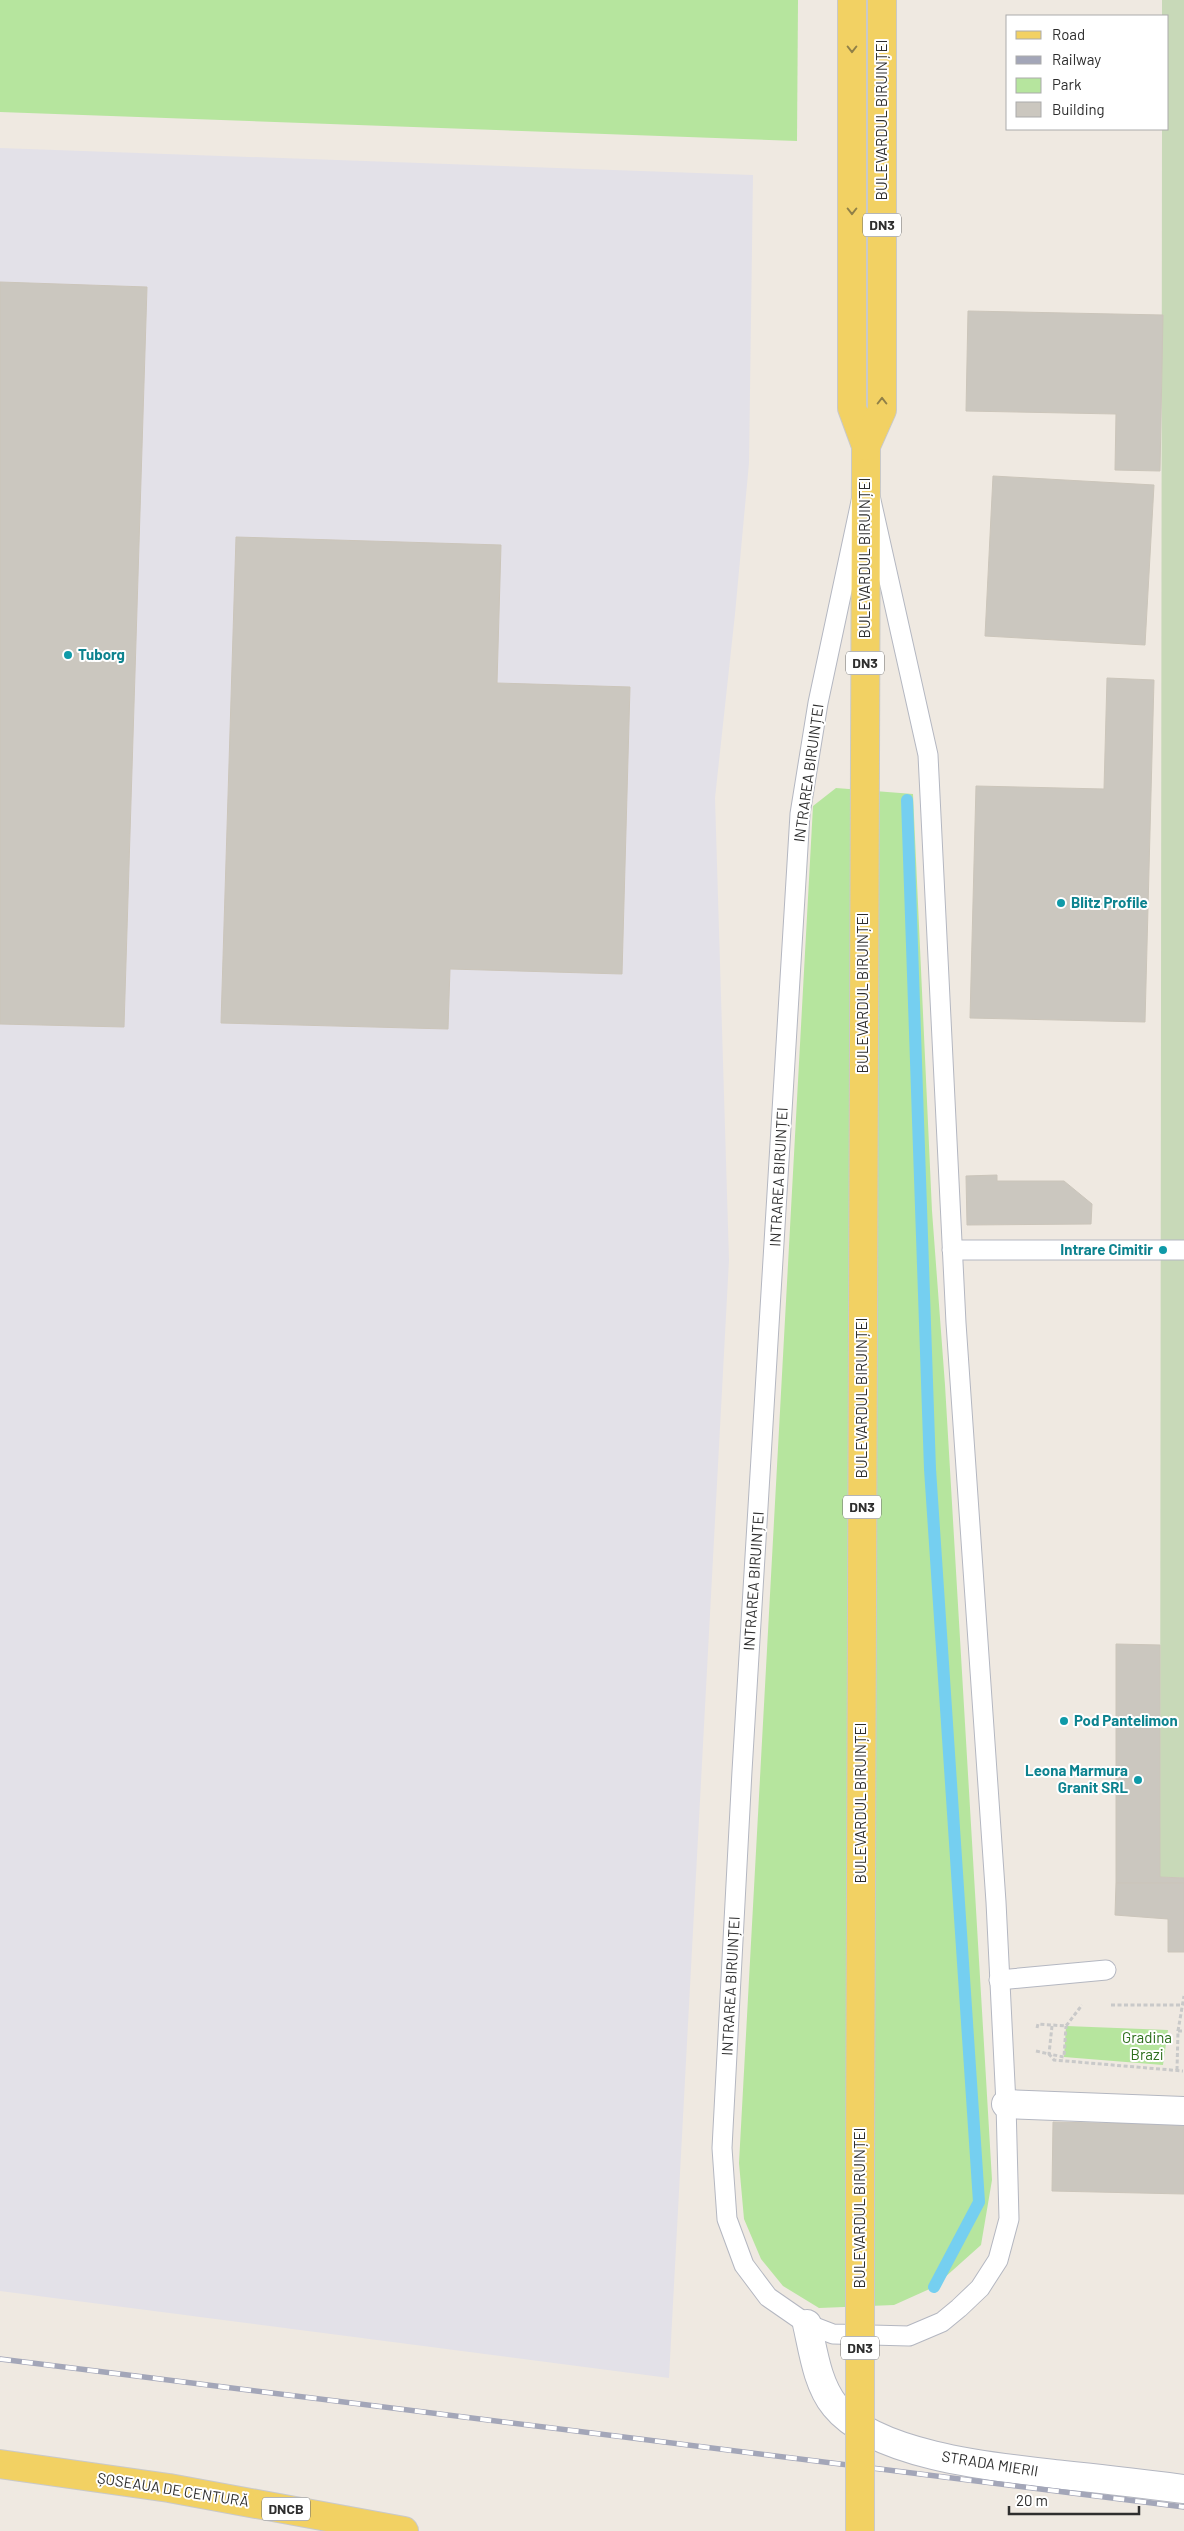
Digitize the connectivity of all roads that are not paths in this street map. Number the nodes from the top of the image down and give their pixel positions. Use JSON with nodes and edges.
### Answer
{"nodes":[{"id":1,"x":852,"y":0,"type":"edge"},
{"id":2,"x":882,"y":0,"type":"edge"},
{"id":3,"x":866,"y":446,"type":"junction"},
{"id":4,"x":866,"y":478,"type":"junction"},
{"id":5,"x":952,"y":1250,"type":"junction"},
{"id":6,"x":1184,"y":1250,"type":"edge"},
{"id":7,"x":1106,"y":1970,"type":"dead end"},
{"id":8,"x":999,"y":1980,"type":"junction"},
{"id":9,"x":1006,"y":2104,"type":"junction"},
{"id":10,"x":1184,"y":2111,"type":"edge"},
{"id":11,"x":807,"y":2324,"type":"junction"},
{"id":12,"x":0,"y":2464,"type":"edge"},
{"id":13,"x":1184,"y":2489,"type":"edge"},
{"id":14,"x":404,"y":2531,"type":"edge"},
{"id":15,"x":860,"y":2531,"type":"edge"}],
"edges":[{"from":1,"to":3,"type":"main road","name":"BULEVARDUL BIRUINȚEI","number":"DN3","one_way":true},
{"from":3,"to":2,"type":"main road","name":"BULEVARDUL BIRUINȚEI","number":"DN3","one_way":true},
{"from":3,"to":4,"type":"main road","name":"BULEVARDUL BIRUINȚEI","number":"DN3"},
{"from":4,"to":5,"type":"lane","name":"INTRAREA BIRUINȚEI"},
{"from":4,"to":11,"type":"lane","name":"INTRAREA BIRUINȚEI"},
{"from":4,"to":15,"type":"main road","name":"BULEVARDUL BIRUINȚEI","number":"DN3","bridge":true},
{"from":5,"to":6,"type":"lane"},
{"from":5,"to":8,"type":"lane","name":"INTRAREA BIRUINȚEI"},
{"from":7,"to":8,"type":"lane"},
{"from":8,"to":9,"type":"lane","name":"INTRAREA BIRUINȚEI"},
{"from":9,"to":10,"type":"street"},
{"from":9,"to":11,"type":"lane","name":"INTRAREA BIRUINȚEI"},
{"from":11,"to":13,"type":"street","name":"STRADA MIERII"},
{"from":12,"to":14,"type":"main road","name":"ȘOSEAUA DE CENTURĂ","number":"DNCB"}]}
